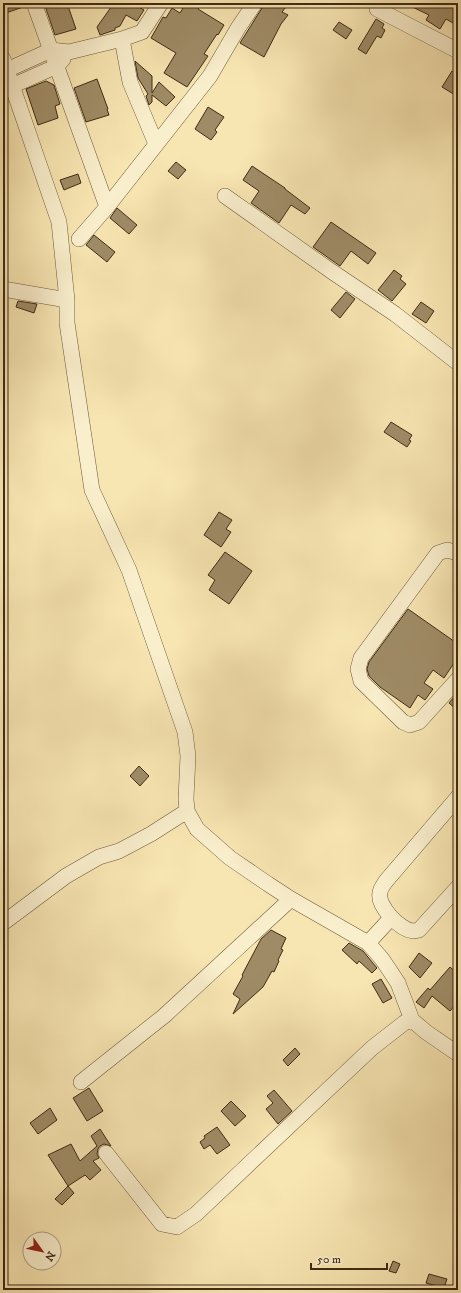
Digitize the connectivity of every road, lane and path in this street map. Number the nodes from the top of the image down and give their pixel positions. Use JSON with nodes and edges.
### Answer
{"nodes":[{"id":1,"x":34,"y":3,"type":"edge"},
{"id":2,"x":160,"y":3,"type":"edge"},
{"id":3,"x":255,"y":3,"type":"edge"},
{"id":4,"x":377,"y":9,"type":"dead end"},
{"id":5,"x":122,"y":39,"type":"junction"},
{"id":6,"x":51,"y":50,"type":"junction"},
{"id":7,"x":458,"y":51,"type":"edge"},
{"id":8,"x":69,"y":52,"type":"junction"},
{"id":9,"x":5,"y":64,"type":"edge"},
{"id":10,"x":57,"y":66,"type":"junction"},
{"id":11,"x":12,"y":86,"type":"junction"},
{"id":12,"x":156,"y":144,"type":"junction"},
{"id":13,"x":225,"y":196,"type":"dead end"},
{"id":14,"x":107,"y":207,"type":"junction"},
{"id":15,"x":79,"y":239,"type":"dead end"},
{"id":16,"x":3,"y":289,"type":"edge"},
{"id":17,"x":67,"y":300,"type":"junction"},
{"id":18,"x":458,"y":363,"type":"edge"},
{"id":19,"x":458,"y":553,"type":"edge"},
{"id":20,"x":458,"y":679,"type":"edge"},
{"id":21,"x":458,"y":796,"type":"edge"},
{"id":22,"x":187,"y":811,"type":"junction"},
{"id":23,"x":458,"y":887,"type":"edge"},
{"id":24,"x":291,"y":899,"type":"junction"},
{"id":25,"x":391,"y":918,"type":"junction"},
{"id":26,"x":3,"y":923,"type":"edge"},
{"id":27,"x":368,"y":943,"type":"junction"},
{"id":28,"x":412,"y":1020,"type":"junction"},
{"id":29,"x":458,"y":1054,"type":"edge"},
{"id":30,"x":81,"y":1082,"type":"dead end"},
{"id":31,"x":106,"y":1153,"type":"dead end"}],
"edges":[{"from":1,"to":6,"type":"street"},
{"from":2,"to":5,"type":"street"},
{"from":3,"to":12,"type":"street"},
{"from":4,"to":7,"type":"street"},
{"from":5,"to":8,"type":"street"},
{"from":5,"to":12,"type":"street"},
{"from":6,"to":8,"type":"street"},
{"from":6,"to":9,"type":"street"},
{"from":6,"to":10,"type":"street"},
{"from":8,"to":10,"type":"street"},
{"from":9,"to":11,"type":"street"},
{"from":10,"to":11,"type":"street"},
{"from":10,"to":14,"type":"street"},
{"from":11,"to":17,"type":"street"},
{"from":12,"to":14,"type":"street"},
{"from":13,"to":18,"type":"street"},
{"from":14,"to":15,"type":"street"},
{"from":16,"to":17,"type":"street"},
{"from":17,"to":22,"type":"street"},
{"from":19,"to":20,"type":"street"},
{"from":21,"to":25,"type":"street"},
{"from":22,"to":24,"type":"street"},
{"from":22,"to":26,"type":"street"},
{"from":23,"to":25,"type":"street"},
{"from":24,"to":27,"type":"street"},
{"from":24,"to":30,"type":"street"},
{"from":25,"to":27,"type":"street"},
{"from":27,"to":28,"type":"street"},
{"from":28,"to":29,"type":"street"},
{"from":28,"to":31,"type":"street"}]}
